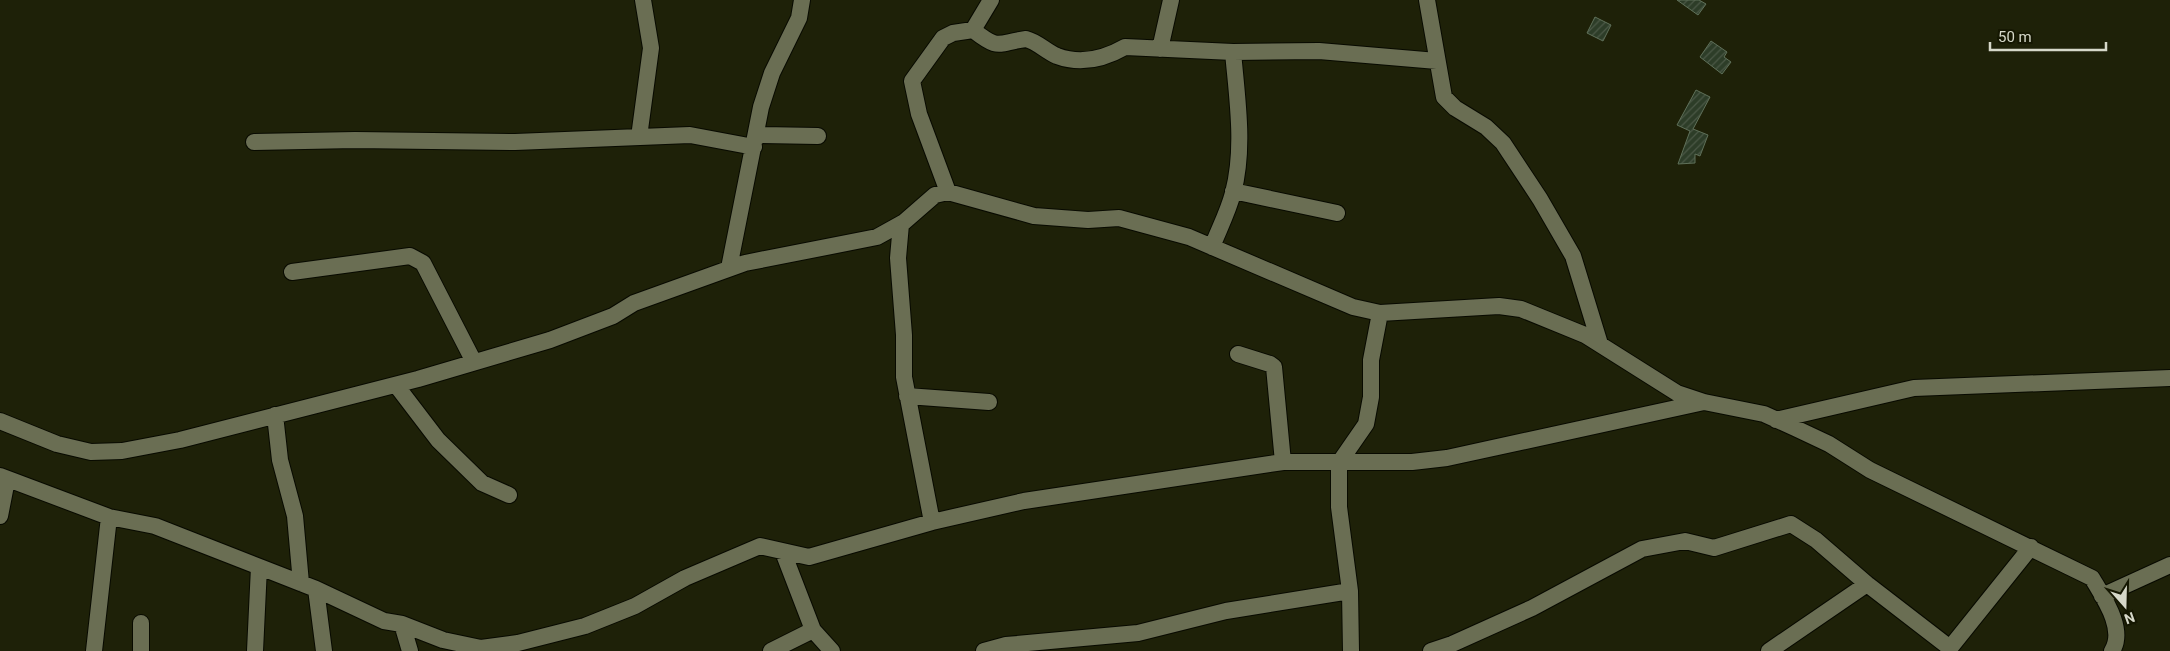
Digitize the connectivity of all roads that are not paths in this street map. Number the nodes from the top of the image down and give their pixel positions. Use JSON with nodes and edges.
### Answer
{"nodes":[{"id":1,"x":643,"y":0,"type":"edge"},
{"id":2,"x":802,"y":0,"type":"edge"},
{"id":3,"x":991,"y":0,"type":"edge"},
{"id":4,"x":1171,"y":0,"type":"edge"},
{"id":5,"x":1427,"y":0,"type":"edge"},
{"id":6,"x":973,"y":30,"type":"junction"},
{"id":7,"x":1160,"y":49,"type":"junction"},
{"id":8,"x":1233,"y":52,"type":"junction"},
{"id":9,"x":1437,"y":60,"type":"junction"},
{"id":10,"x":818,"y":136,"type":"dead end"},
{"id":11,"x":639,"y":137,"type":"junction"},
{"id":12,"x":755,"y":141,"type":"junction"},
{"id":13,"x":254,"y":142,"type":"dead end"},
{"id":14,"x":1233,"y":191,"type":"junction"},
{"id":15,"x":948,"y":192,"type":"junction"},
{"id":16,"x":1337,"y":213,"type":"dead end"},
{"id":17,"x":901,"y":224,"type":"junction"},
{"id":18,"x":1212,"y":247,"type":"junction"},
{"id":19,"x":730,"y":268,"type":"junction"},
{"id":20,"x":292,"y":272,"type":"dead end"},
{"id":21,"x":1380,"y":313,"type":"junction"},
{"id":22,"x":1600,"y":344,"type":"junction"},
{"id":23,"x":1238,"y":354,"type":"dead end"},
{"id":24,"x":474,"y":362,"type":"junction"},
{"id":25,"x":2170,"y":378,"type":"edge"},
{"id":26,"x":396,"y":384,"type":"junction"},
{"id":27,"x":907,"y":396,"type":"junction"},
{"id":28,"x":989,"y":402,"type":"dead end"},
{"id":29,"x":1704,"y":402,"type":"junction"},
{"id":30,"x":275,"y":415,"type":"junction"},
{"id":31,"x":1776,"y":420,"type":"junction"},
{"id":32,"x":0,"y":421,"type":"edge"},
{"id":33,"x":1284,"y":462,"type":"junction"},
{"id":34,"x":1339,"y":463,"type":"junction"},
{"id":35,"x":3,"y":478,"type":"edge"},
{"id":36,"x":509,"y":495,"type":"dead end"},
{"id":37,"x":0,"y":516,"type":"edge"},
{"id":38,"x":109,"y":517,"type":"junction"},
{"id":39,"x":932,"y":522,"type":"junction"},
{"id":40,"x":2031,"y":548,"type":"junction"},
{"id":41,"x":783,"y":552,"type":"junction"},
{"id":42,"x":2170,"y":565,"type":"edge"},
{"id":43,"x":259,"y":567,"type":"junction"},
{"id":44,"x":1867,"y":584,"type":"junction"},
{"id":45,"x":308,"y":586,"type":"junction"},
{"id":46,"x":1350,"y":590,"type":"junction"},
{"id":47,"x":2102,"y":596,"type":"junction"},
{"id":48,"x":141,"y":624,"type":"dead end"},
{"id":49,"x":402,"y":624,"type":"junction"},
{"id":50,"x":813,"y":630,"type":"junction"},
{"id":51,"x":1006,"y":648,"type":"edge"},
{"id":52,"x":482,"y":649,"type":"edge"},
{"id":53,"x":94,"y":651,"type":"edge"},
{"id":54,"x":141,"y":651,"type":"edge"},
{"id":55,"x":255,"y":651,"type":"edge"},
{"id":56,"x":324,"y":651,"type":"edge"},
{"id":57,"x":410,"y":651,"type":"edge"},
{"id":58,"x":771,"y":651,"type":"edge"},
{"id":59,"x":832,"y":651,"type":"edge"},
{"id":60,"x":984,"y":651,"type":"edge"},
{"id":61,"x":1351,"y":651,"type":"edge"},
{"id":62,"x":1431,"y":651,"type":"edge"},
{"id":63,"x":1769,"y":651,"type":"edge"},
{"id":64,"x":2112,"y":651,"type":"edge"}],
"edges":[{"from":1,"to":11,"type":"street"},
{"from":2,"to":12,"type":"street"},
{"from":3,"to":6,"type":"street"},
{"from":4,"to":7,"type":"street"},
{"from":5,"to":9,"type":"street"},
{"from":6,"to":7,"type":"street"},
{"from":6,"to":15,"type":"street"},
{"from":7,"to":8,"type":"street"},
{"from":8,"to":9,"type":"street"},
{"from":8,"to":14,"type":"street"},
{"from":9,"to":22,"type":"street"},
{"from":10,"to":12,"type":"street"},
{"from":11,"to":12,"type":"street"},
{"from":11,"to":13,"type":"street"},
{"from":12,"to":19,"type":"street"},
{"from":14,"to":16,"type":"street"},
{"from":14,"to":18,"type":"street"},
{"from":15,"to":17,"type":"street"},
{"from":15,"to":18,"type":"street"},
{"from":17,"to":19,"type":"street"},
{"from":17,"to":27,"type":"street"},
{"from":18,"to":21,"type":"street"},
{"from":19,"to":24,"type":"street"},
{"from":20,"to":24,"type":"street"},
{"from":21,"to":22,"type":"street"},
{"from":21,"to":34,"type":"street"},
{"from":22,"to":29,"type":"street"},
{"from":23,"to":33,"type":"street"},
{"from":24,"to":26,"type":"street"},
{"from":25,"to":31,"type":"street"},
{"from":26,"to":30,"type":"street"},
{"from":26,"to":36,"type":"street"},
{"from":27,"to":28,"type":"street"},
{"from":27,"to":39,"type":"street"},
{"from":29,"to":31,"type":"street"},
{"from":29,"to":34,"type":"street"},
{"from":30,"to":32,"type":"street"},
{"from":30,"to":45,"type":"street"},
{"from":31,"to":40,"type":"street"},
{"from":33,"to":34,"type":"street"},
{"from":33,"to":39,"type":"street"},
{"from":34,"to":46,"type":"street"},
{"from":35,"to":37,"type":"street"},
{"from":35,"to":38,"type":"street"},
{"from":38,"to":43,"type":"street"},
{"from":38,"to":53,"type":"street"},
{"from":39,"to":41,"type":"street"},
{"from":40,"to":44,"type":"street"},
{"from":40,"to":47,"type":"street"},
{"from":41,"to":50,"type":"street"},
{"from":41,"to":52,"type":"street"},
{"from":42,"to":47,"type":"street"},
{"from":43,"to":45,"type":"street"},
{"from":43,"to":55,"type":"street"},
{"from":44,"to":62,"type":"street"},
{"from":44,"to":63,"type":"street"},
{"from":45,"to":49,"type":"street"},
{"from":45,"to":56,"type":"street"},
{"from":46,"to":51,"type":"street"},
{"from":46,"to":61,"type":"street"},
{"from":47,"to":64,"type":"street"},
{"from":48,"to":54,"type":"street"},
{"from":49,"to":52,"type":"street"},
{"from":49,"to":57,"type":"street"},
{"from":50,"to":58,"type":"street"},
{"from":50,"to":59,"type":"street"},
{"from":51,"to":60,"type":"street"}]}
